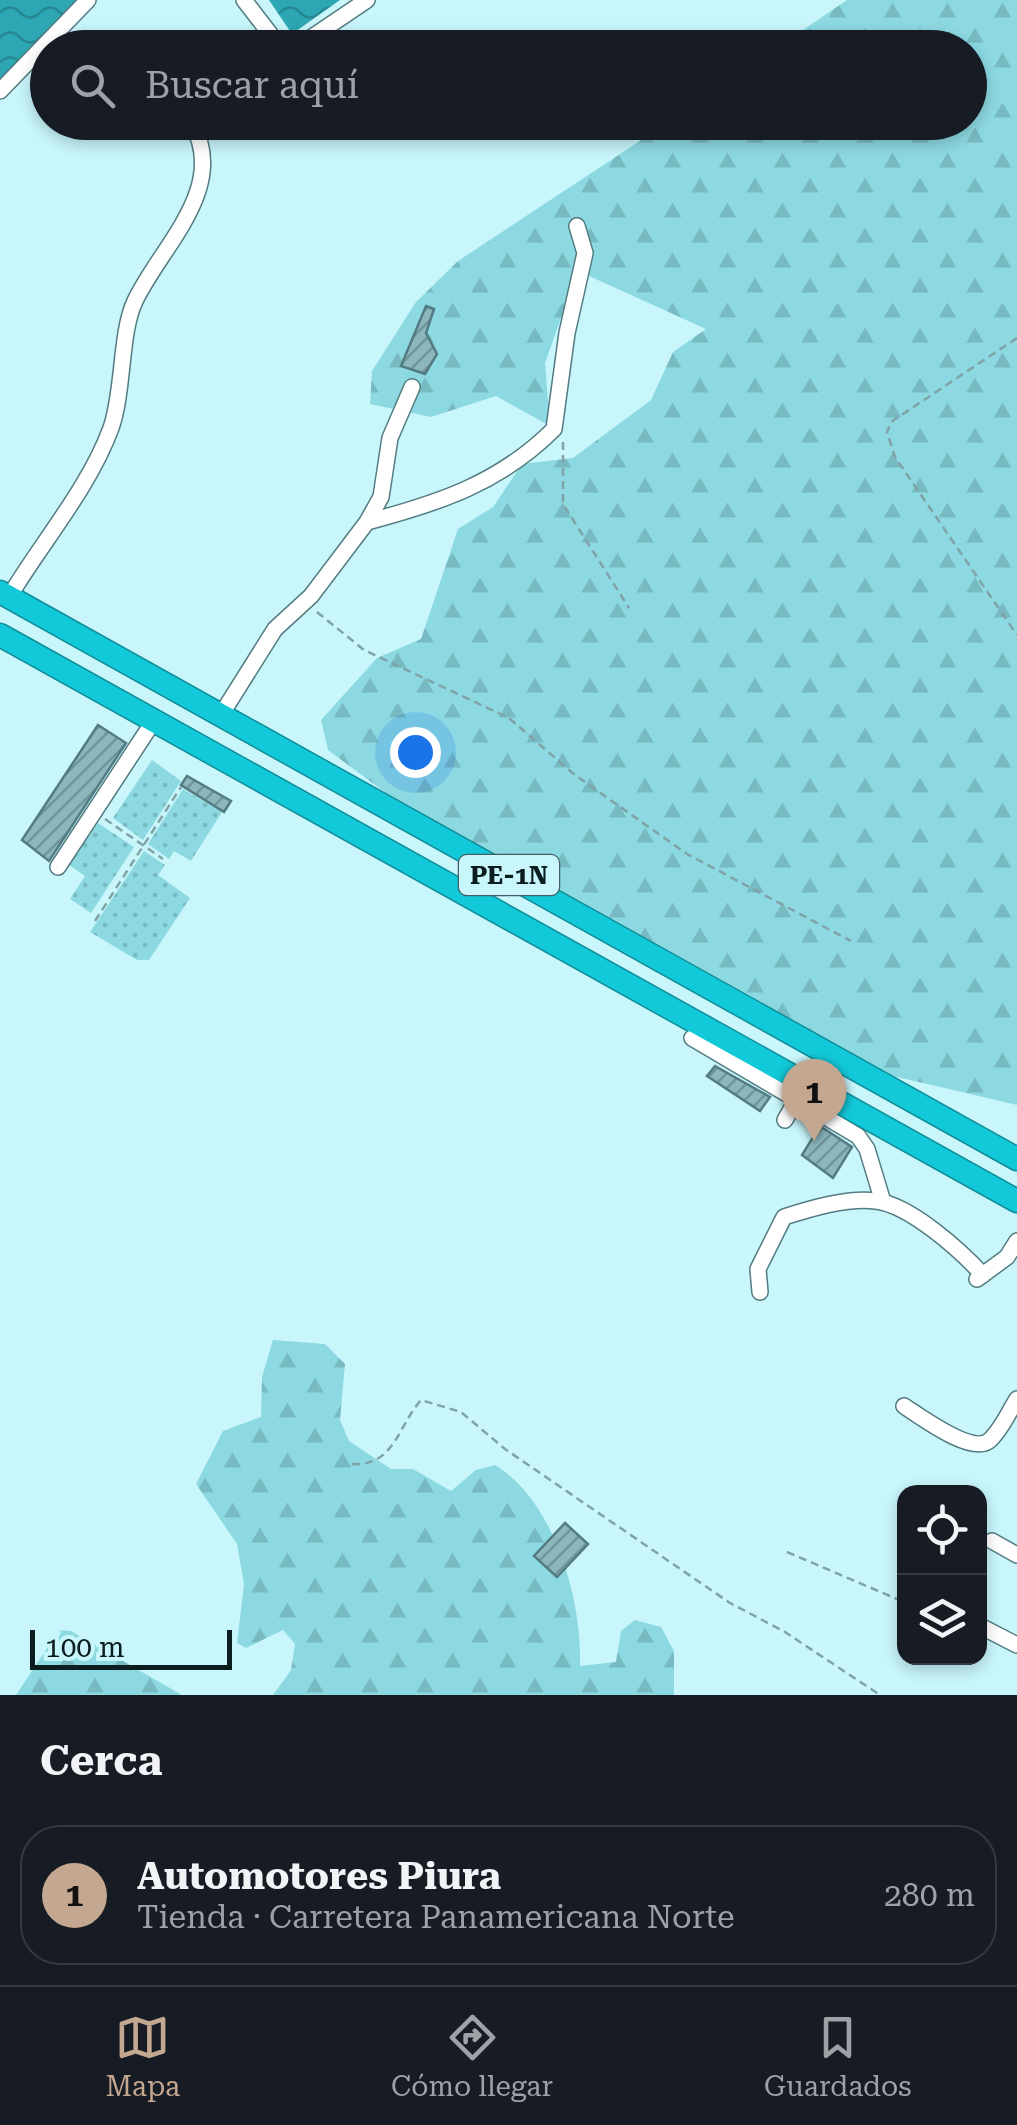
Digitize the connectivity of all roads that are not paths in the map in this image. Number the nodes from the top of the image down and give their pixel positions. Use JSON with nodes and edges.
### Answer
{"nodes":[{"id":1,"x":88,"y":0,"type":"edge"},
{"id":2,"x":244,"y":0,"type":"edge"},
{"id":3,"x":366,"y":0,"type":"edge"},
{"id":4,"x":59,"y":30,"type":"edge"},
{"id":5,"x":267,"y":30,"type":"edge"},
{"id":6,"x":322,"y":30,"type":"edge"},
{"id":7,"x":30,"y":60,"type":"edge"},
{"id":8,"x":0,"y":91,"type":"edge"},
{"id":9,"x":199,"y":140,"type":"edge"},
{"id":10,"x":577,"y":226,"type":"dead end"},
{"id":11,"x":412,"y":387,"type":"dead end"},
{"id":12,"x":367,"y":522,"type":"junction"},
{"id":13,"x":5,"y":595,"type":"edge"},
{"id":14,"x":0,"y":635,"type":"edge"},
{"id":15,"x":221,"y":715,"type":"junction"},
{"id":16,"x":153,"y":722,"type":"junction"},
{"id":17,"x":58,"y":867,"type":"dead end"},
{"id":18,"x":692,"y":1038,"type":"dead end"},
{"id":19,"x":801,"y":1091,"type":"junction"},
{"id":20,"x":785,"y":1120,"type":"dead end"},
{"id":21,"x":1017,"y":1159,"type":"edge"},
{"id":22,"x":1017,"y":1201,"type":"edge"},
{"id":23,"x":883,"y":1202,"type":"junction"},
{"id":24,"x":1017,"y":1241,"type":"edge"},
{"id":25,"x":760,"y":1292,"type":"dead end"},
{"id":26,"x":1017,"y":1400,"type":"edge"},
{"id":27,"x":904,"y":1406,"type":"dead end"},
{"id":28,"x":992,"y":1541,"type":"dead end"},
{"id":29,"x":1017,"y":1555,"type":"edge"},
{"id":30,"x":987,"y":1630,"type":"edge"},
{"id":31,"x":1017,"y":1645,"type":"edge"}],
"edges":[{"from":1,"to":4,"type":"lane"},
{"from":2,"to":5,"type":"lane"},
{"from":3,"to":6,"type":"lane"},
{"from":7,"to":8,"type":"lane"},
{"from":9,"to":13,"type":"lane"},
{"from":10,"to":12,"type":"lane"},
{"from":11,"to":12,"type":"lane"},
{"from":12,"to":15,"type":"lane"},
{"from":13,"to":15,"type":"highway","number":"PE-1N"},
{"from":14,"to":16,"type":"highway","number":"PE-1N"},
{"from":15,"to":21,"type":"highway","number":"PE-1N"},
{"from":16,"to":17,"type":"lane"},
{"from":16,"to":19,"type":"highway","number":"PE-1N"},
{"from":18,"to":19,"type":"lane"},
{"from":19,"to":20,"type":"lane"},
{"from":19,"to":22,"type":"highway","number":"PE-1N"},
{"from":19,"to":23,"type":"lane"},
{"from":23,"to":24,"type":"lane"},
{"from":23,"to":25,"type":"lane"},
{"from":26,"to":27,"type":"lane"},
{"from":28,"to":29,"type":"lane"},
{"from":30,"to":31,"type":"lane"}]}
